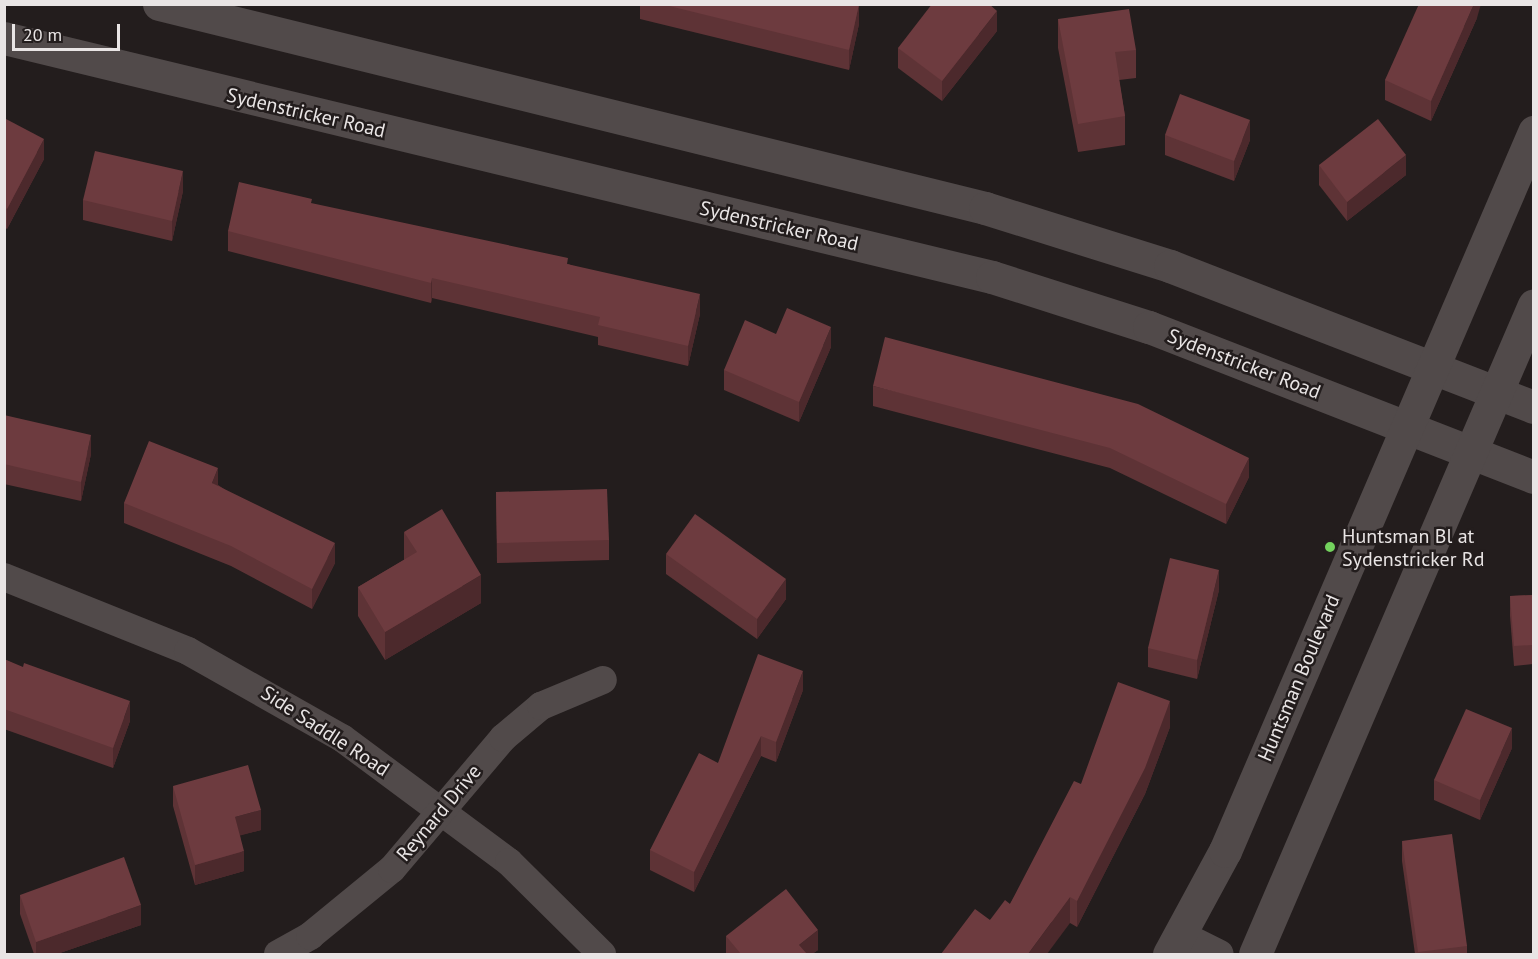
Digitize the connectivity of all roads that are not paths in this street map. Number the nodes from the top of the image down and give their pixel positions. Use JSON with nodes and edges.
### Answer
{"nodes":[{"id":1,"x":159,"y":4,"type":"edge"},
{"id":2,"x":4,"y":38,"type":"edge"},
{"id":3,"x":1533,"y":132,"type":"edge"},
{"id":4,"x":1533,"y":305,"type":"edge"},
{"id":5,"x":1434,"y":367,"type":"junction"},
{"id":6,"x":1497,"y":392,"type":"junction"},
{"id":7,"x":1533,"y":407,"type":"edge"},
{"id":8,"x":1408,"y":427,"type":"junction"},
{"id":9,"x":1471,"y":453,"type":"junction"},
{"id":10,"x":1533,"y":477,"type":"edge"},
{"id":11,"x":4,"y":577,"type":"edge"},
{"id":12,"x":603,"y":680,"type":"dead end"},
{"id":13,"x":442,"y":811,"type":"junction"},
{"id":14,"x":1175,"y":945,"type":"edge"},
{"id":15,"x":278,"y":954,"type":"edge"},
{"id":16,"x":602,"y":954,"type":"edge"},
{"id":17,"x":1220,"y":954,"type":"edge"},
{"id":18,"x":1255,"y":954,"type":"edge"}],
"edges":[{"from":1,"to":5,"type":"main road"},
{"from":2,"to":8,"type":"main road","name":"Sydenstricker Road"},
{"from":3,"to":5,"type":"main road","name":"Huntsman Boulevard"},
{"from":4,"to":6,"type":"main road"},
{"from":5,"to":6,"type":"main road"},
{"from":5,"to":8,"type":"main road","name":"Huntsman Boulevard"},
{"from":6,"to":7,"type":"main road"},
{"from":6,"to":9,"type":"main road"},
{"from":8,"to":9,"type":"main road","name":"Sydenstricker Road"},
{"from":8,"to":14,"type":"main road","name":"Huntsman Boulevard"},
{"from":9,"to":10,"type":"main road","name":"Sydenstricker Road"},
{"from":9,"to":18,"type":"main road"},
{"from":11,"to":13,"type":"street","name":"Side Saddle Road"},
{"from":12,"to":13,"type":"street","name":"Reynard Drive"},
{"from":13,"to":15,"type":"street","name":"Reynard Drive"},
{"from":13,"to":16,"type":"street","name":"Side Saddle Road"},
{"from":14,"to":17,"type":"street"}]}
